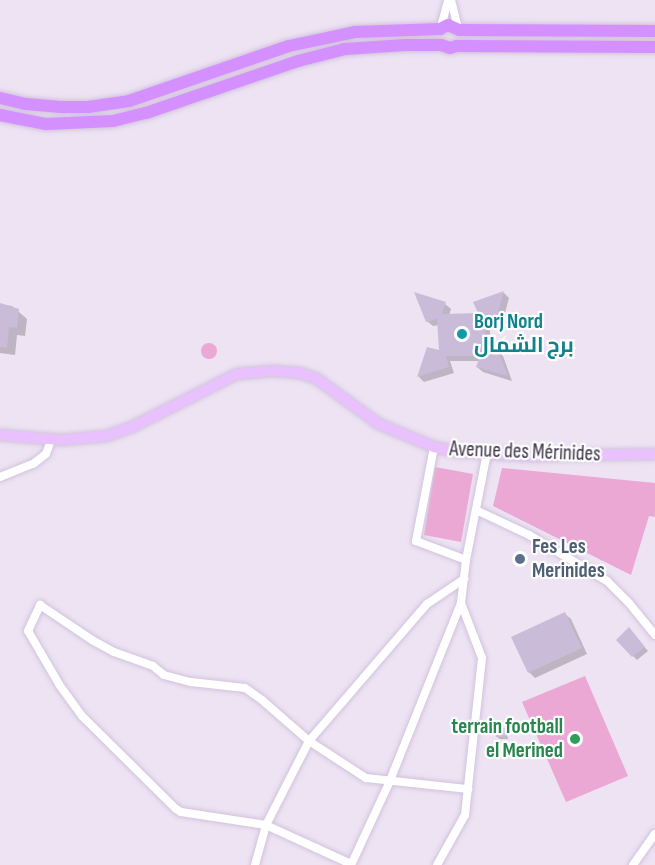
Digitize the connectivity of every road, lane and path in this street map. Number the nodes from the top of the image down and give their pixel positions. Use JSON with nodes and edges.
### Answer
{"nodes":[{"id":1,"x":450,"y":0,"type":"edge"},
{"id":2,"x":441,"y":28,"type":"junction"},
{"id":3,"x":458,"y":29,"type":"junction"},
{"id":4,"x":655,"y":31,"type":"edge"},
{"id":5,"x":441,"y":45,"type":"junction"},
{"id":6,"x":457,"y":45,"type":"junction"},
{"id":7,"x":655,"y":46,"type":"edge"},
{"id":8,"x":0,"y":98,"type":"edge"},
{"id":9,"x":0,"y":115,"type":"edge"},
{"id":10,"x":0,"y":435,"type":"edge"},
{"id":11,"x":51,"y":440,"type":"junction"},
{"id":12,"x":434,"y":447,"type":"junction"},
{"id":13,"x":487,"y":453,"type":"junction"},
{"id":14,"x":655,"y":454,"type":"edge"},
{"id":15,"x":0,"y":477,"type":"edge"},
{"id":16,"x":476,"y":510,"type":"junction"},
{"id":17,"x":466,"y":560,"type":"junction"},
{"id":18,"x":464,"y":579,"type":"junction"},
{"id":19,"x":461,"y":603,"type":"junction"},
{"id":20,"x":655,"y":635,"type":"edge"},
{"id":21,"x":309,"y":741,"type":"junction"},
{"id":22,"x":390,"y":783,"type":"junction"},
{"id":23,"x":468,"y":789,"type":"junction"},
{"id":24,"x":266,"y":825,"type":"junction"},
{"id":25,"x":655,"y":834,"type":"edge"},
{"id":26,"x":255,"y":865,"type":"edge"},
{"id":27,"x":351,"y":865,"type":"edge"},
{"id":28,"x":437,"y":865,"type":"edge"},
{"id":29,"x":633,"y":865,"type":"edge"}],
"edges":[{"from":1,"to":2,"type":"street"},
{"from":1,"to":3,"type":"street"},
{"from":2,"to":3,"type":"main road"},
{"from":2,"to":5,"type":"main road"},
{"from":2,"to":8,"type":"main road"},
{"from":3,"to":4,"type":"main road"},
{"from":3,"to":6,"type":"main road"},
{"from":5,"to":6,"type":"main road"},
{"from":5,"to":9,"type":"main road"},
{"from":6,"to":7,"type":"main road"},
{"from":10,"to":11,"type":"main road","name":"Avenue des Mérinides"},
{"from":11,"to":12,"type":"main road","name":"Avenue des Mérinides"},
{"from":11,"to":15,"type":"street"},
{"from":12,"to":13,"type":"main road","name":"Avenue des Mérinides"},
{"from":12,"to":17,"type":"street"},
{"from":13,"to":14,"type":"main road","name":"Avenue des Mérinides"},
{"from":13,"to":16,"type":"street"},
{"from":16,"to":17,"type":"street"},
{"from":16,"to":20,"type":"street"},
{"from":17,"to":18,"type":"street"},
{"from":18,"to":19,"type":"street"},
{"from":18,"to":21,"type":"street"},
{"from":19,"to":22,"type":"street"},
{"from":19,"to":23,"type":"street"},
{"from":21,"to":22,"type":"street"},
{"from":21,"to":24,"type":"street"},
{"from":21,"to":24,"type":"street"},
{"from":22,"to":23,"type":"street"},
{"from":22,"to":27,"type":"street"},
{"from":23,"to":28,"type":"street"},
{"from":24,"to":26,"type":"street"},
{"from":24,"to":27,"type":"street"},
{"from":25,"to":29,"type":"street"}]}
